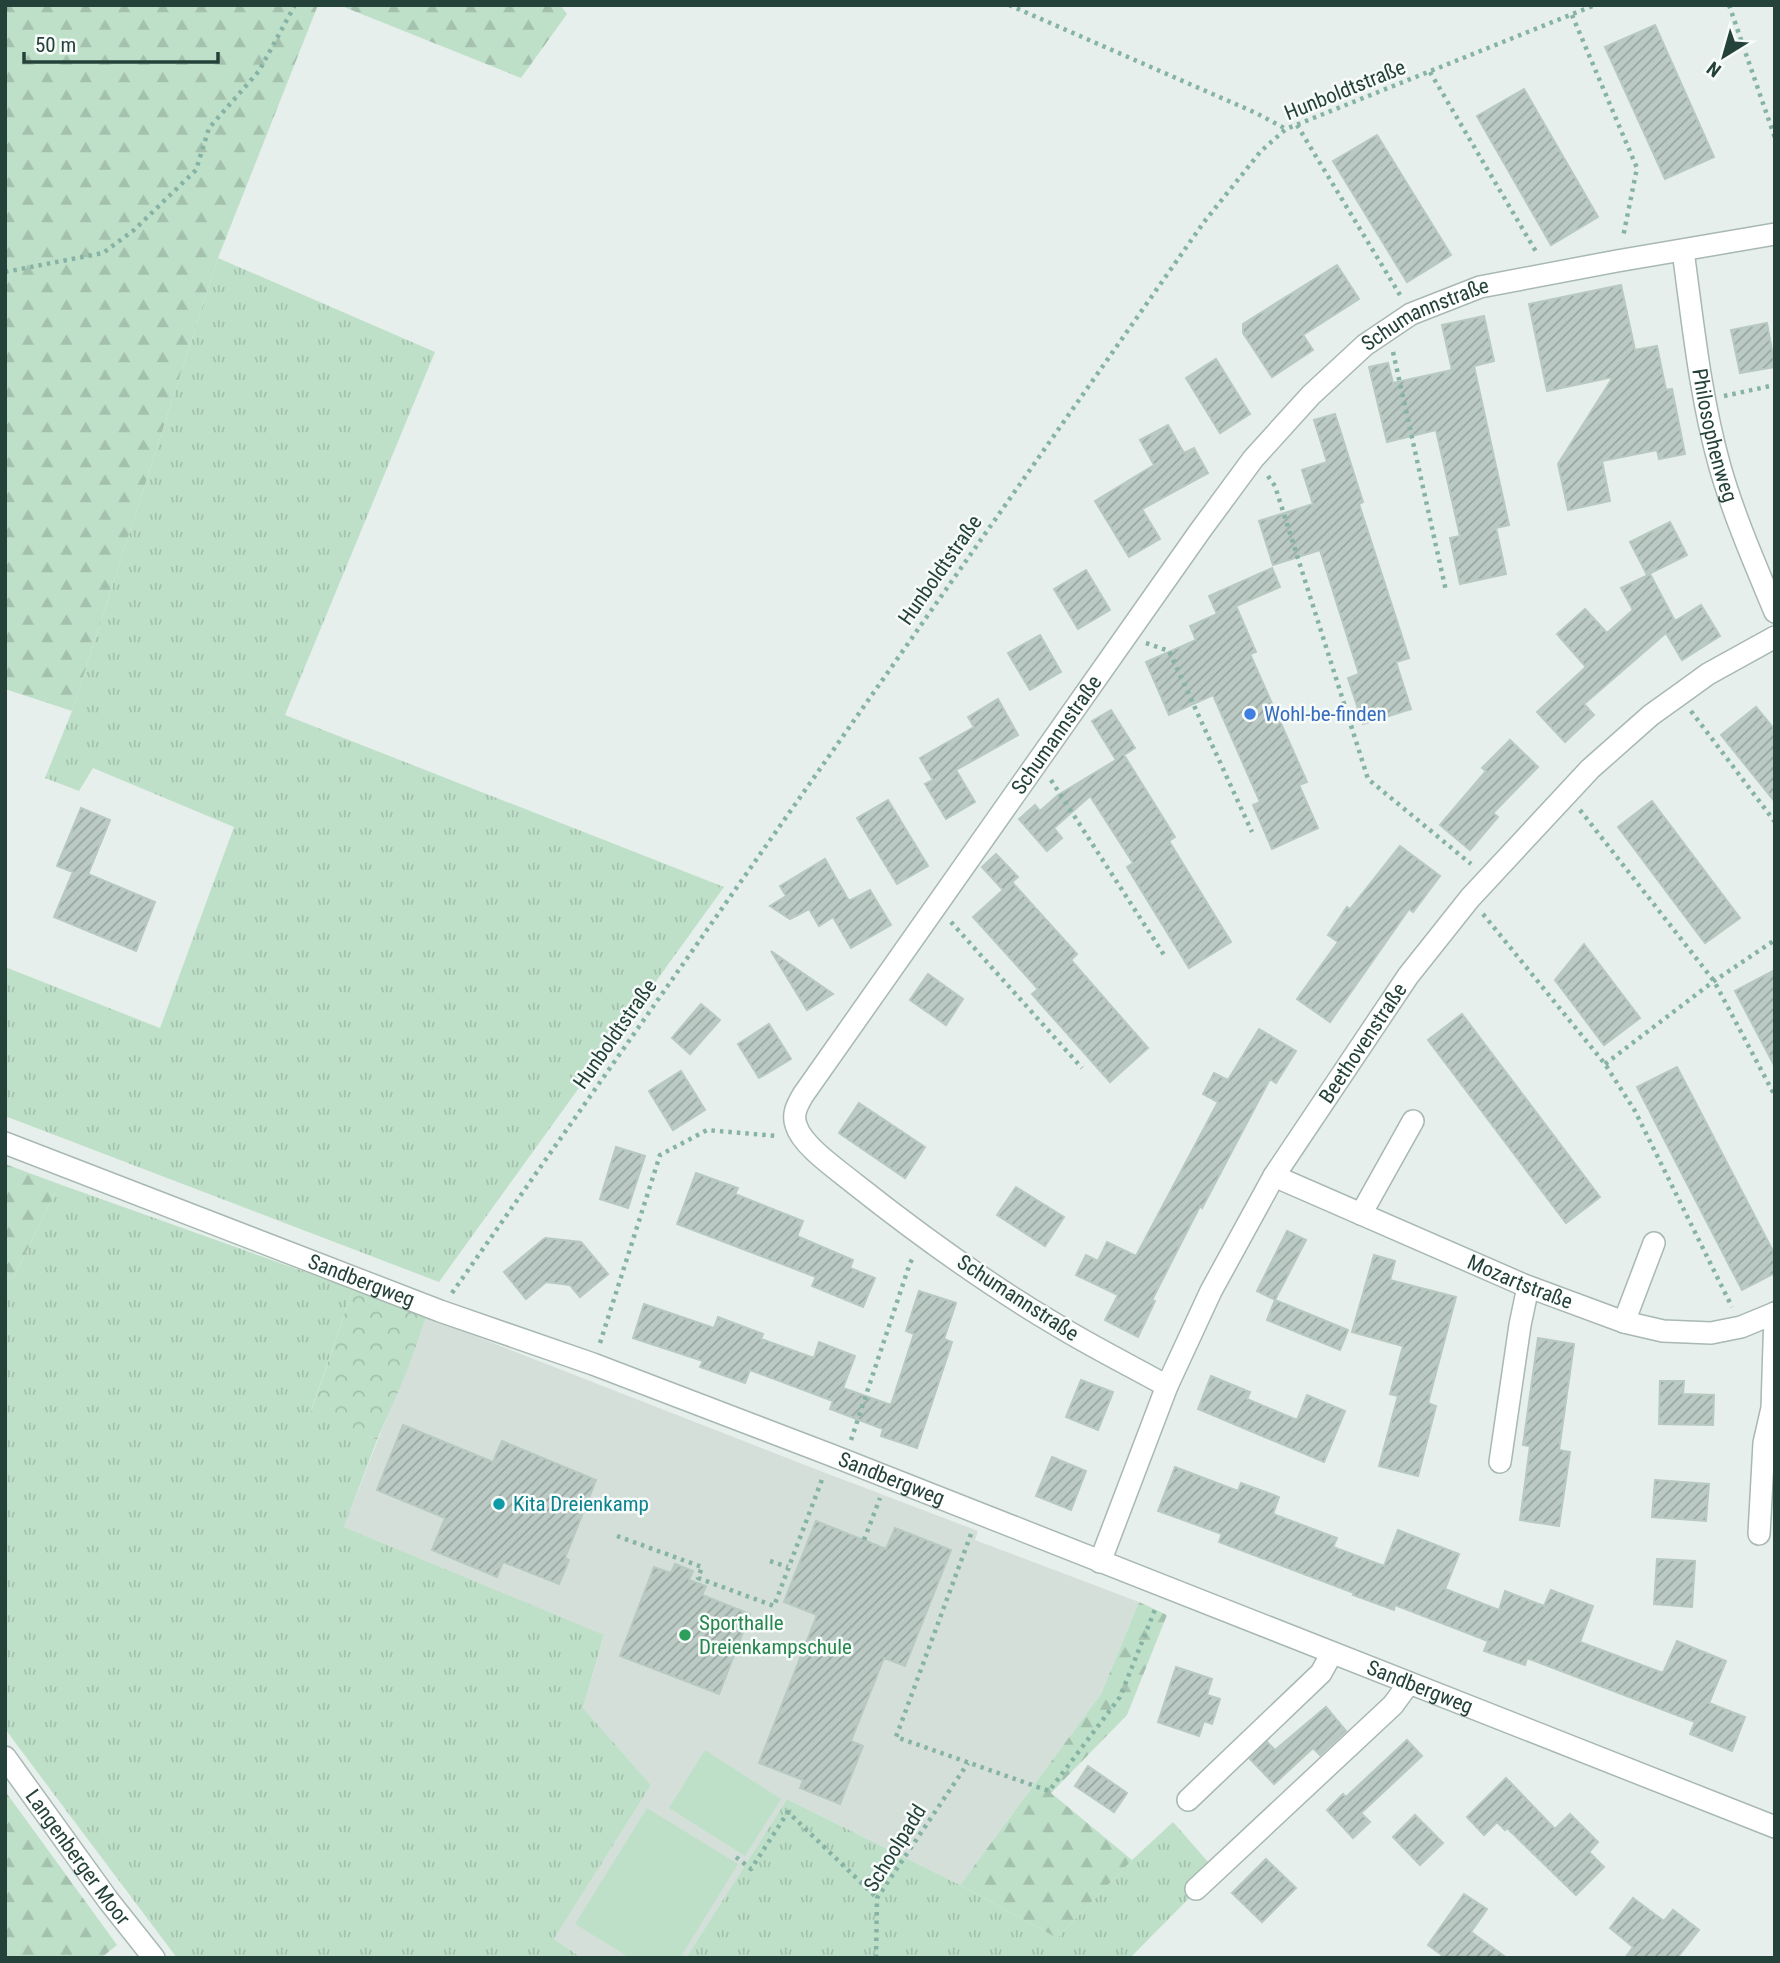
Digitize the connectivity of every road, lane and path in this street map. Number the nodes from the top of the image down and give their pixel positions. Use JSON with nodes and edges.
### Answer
{"nodes":[{"id":1,"x":10,"y":5,"type":"edge"},
{"id":2,"x":295,"y":5,"type":"edge"},
{"id":3,"x":1009,"y":5,"type":"edge"},
{"id":4,"x":1595,"y":5,"type":"edge"},
{"id":5,"x":1729,"y":5,"type":"edge"},
{"id":6,"x":5,"y":10,"type":"edge"},
{"id":7,"x":1572,"y":15,"type":"junction"},
{"id":8,"x":1430,"y":72,"type":"junction"},
{"id":9,"x":1297,"y":125,"type":"junction"},
{"id":10,"x":1286,"y":130,"type":"junction"},
{"id":11,"x":1775,"y":138,"type":"edge"},
{"id":12,"x":1775,"y":234,"type":"edge"},
{"id":13,"x":1683,"y":251,"type":"junction"},
{"id":14,"x":1617,"y":261,"type":"junction"},
{"id":15,"x":5,"y":272,"type":"edge"},
{"id":16,"x":1549,"y":273,"type":"junction"},
{"id":17,"x":1411,"y":314,"type":"junction"},
{"id":18,"x":1388,"y":330,"type":"junction"},
{"id":19,"x":1775,"y":385,"type":"edge"},
{"id":20,"x":1704,"y":400,"type":"junction"},
{"id":21,"x":1253,"y":459,"type":"junction"},
{"id":22,"x":1446,"y":591,"type":"dead end"},
{"id":23,"x":1775,"y":612,"type":"edge"},
{"id":24,"x":1125,"y":637,"type":"junction"},
{"id":25,"x":1775,"y":637,"type":"edge"},
{"id":26,"x":1679,"y":695,"type":"junction"},
{"id":27,"x":1038,"y":761,"type":"junction"},
{"id":28,"x":1567,"y":793,"type":"junction"},
{"id":29,"x":1775,"y":822,"type":"edge"},
{"id":30,"x":1252,"y":832,"type":"dead end"},
{"id":31,"x":1488,"y":878,"type":"junction"},
{"id":32,"x":1470,"y":898,"type":"junction"},
{"id":33,"x":936,"y":906,"type":"junction"},
{"id":34,"x":1775,"y":940,"type":"edge"},
{"id":35,"x":1166,"y":958,"type":"dead end"},
{"id":36,"x":1714,"y":981,"type":"junction"},
{"id":37,"x":1605,"y":1064,"type":"junction"},
{"id":38,"x":1082,"y":1068,"type":"dead end"},
{"id":39,"x":1775,"y":1096,"type":"edge"},
{"id":40,"x":1413,"y":1121,"type":"dead end"},
{"id":41,"x":802,"y":1138,"type":"junction"},
{"id":42,"x":5,"y":1143,"type":"edge"},
{"id":43,"x":1274,"y":1176,"type":"junction"},
{"id":44,"x":1361,"y":1214,"type":"junction"},
{"id":45,"x":926,"y":1238,"type":"junction"},
{"id":46,"x":1654,"y":1243,"type":"dead end"},
{"id":47,"x":1528,"y":1287,"type":"junction"},
{"id":48,"x":440,"y":1311,"type":"junction"},
{"id":49,"x":1775,"y":1313,"type":"edge"},
{"id":50,"x":1624,"y":1322,"type":"junction"},
{"id":51,"x":1741,"y":1327,"type":"junction"},
{"id":52,"x":593,"y":1364,"type":"junction"},
{"id":53,"x":1167,"y":1386,"type":"junction"},
{"id":54,"x":838,"y":1457,"type":"junction"},
{"id":55,"x":1500,"y":1462,"type":"dead end"},
{"id":56,"x":888,"y":1477,"type":"junction"},
{"id":57,"x":979,"y":1513,"type":"junction"},
{"id":58,"x":1759,"y":1534,"type":"dead end"},
{"id":59,"x":617,"y":1536,"type":"dead end"},
{"id":60,"x":864,"y":1540,"type":"dead end"},
{"id":61,"x":770,"y":1561,"type":"dead end"},
{"id":62,"x":1100,"y":1562,"type":"junction"},
{"id":63,"x":788,"y":1567,"type":"junction"},
{"id":64,"x":1164,"y":1587,"type":"junction"},
{"id":65,"x":1332,"y":1653,"type":"junction"},
{"id":66,"x":1409,"y":1683,"type":"junction"},
{"id":67,"x":5,"y":1757,"type":"edge"},
{"id":68,"x":968,"y":1763,"type":"junction"},
{"id":69,"x":1188,"y":1800,"type":"dead end"},
{"id":70,"x":1775,"y":1827,"type":"edge"},
{"id":71,"x":736,"y":1857,"type":"dead end"},
{"id":72,"x":1196,"y":1889,"type":"dead end"},
{"id":73,"x":877,"y":1898,"type":"junction"},
{"id":74,"x":153,"y":1958,"type":"edge"},
{"id":75,"x":876,"y":1958,"type":"edge"}],
"edges":[{"from":1,"to":6,"type":"path"},
{"from":2,"to":15,"type":"path"},
{"from":3,"to":10,"type":"path"},
{"from":4,"to":7,"type":"path","name":"Hunboldtstraße"},
{"from":5,"to":11,"type":"path"},
{"from":7,"to":8,"type":"path","name":"Hunboldtstraße"},
{"from":7,"to":14,"type":"path"},
{"from":8,"to":9,"type":"path","name":"Hunboldtstraße"},
{"from":8,"to":16,"type":"path"},
{"from":9,"to":10,"type":"path","name":"Hunboldtstraße"},
{"from":9,"to":17,"type":"path"},
{"from":10,"to":48,"type":"path","name":"Hunboldtstraße"},
{"from":12,"to":13,"type":"street","name":"Schumannstraße"},
{"from":13,"to":14,"type":"street","name":"Schumannstraße"},
{"from":13,"to":20,"type":"street","name":"Philosophenweg"},
{"from":14,"to":16,"type":"street","name":"Schumannstraße"},
{"from":16,"to":17,"type":"street","name":"Schumannstraße"},
{"from":17,"to":18,"type":"street","name":"Schumannstraße"},
{"from":18,"to":21,"type":"street","name":"Schumannstraße"},
{"from":18,"to":22,"type":"path"},
{"from":19,"to":20,"type":"path"},
{"from":20,"to":23,"type":"street","name":"Philosophenweg"},
{"from":21,"to":24,"type":"street","name":"Schumannstraße"},
{"from":21,"to":31,"type":"path"},
{"from":24,"to":27,"type":"street","name":"Schumannstraße"},
{"from":24,"to":30,"type":"path"},
{"from":25,"to":26,"type":"street","name":"Beethovenstraße"},
{"from":26,"to":28,"type":"street","name":"Beethovenstraße"},
{"from":26,"to":29,"type":"path"},
{"from":27,"to":33,"type":"street","name":"Schumannstraße"},
{"from":27,"to":35,"type":"path"},
{"from":28,"to":31,"type":"street","name":"Beethovenstraße"},
{"from":28,"to":36,"type":"path"},
{"from":31,"to":32,"type":"street","name":"Beethovenstraße"},
{"from":32,"to":37,"type":"path"},
{"from":32,"to":43,"type":"street","name":"Beethovenstraße"},
{"from":33,"to":38,"type":"path"},
{"from":33,"to":41,"type":"street","name":"Schumannstraße"},
{"from":34,"to":36,"type":"path"},
{"from":36,"to":37,"type":"path"},
{"from":36,"to":39,"type":"path"},
{"from":37,"to":51,"type":"path"},
{"from":40,"to":44,"type":"street"},
{"from":41,"to":45,"type":"street","name":"Schumannstraße"},
{"from":41,"to":52,"type":"path"},
{"from":42,"to":48,"type":"street","name":"Sandbergweg"},
{"from":43,"to":44,"type":"street","name":"Mozartstraße"},
{"from":43,"to":53,"type":"street","name":"Beethovenstraße"},
{"from":44,"to":47,"type":"street","name":"Mozartstraße"},
{"from":45,"to":53,"type":"street","name":"Schumannstraße"},
{"from":45,"to":54,"type":"path"},
{"from":46,"to":50,"type":"street"},
{"from":47,"to":50,"type":"street","name":"Mozartstraße"},
{"from":47,"to":55,"type":"street"},
{"from":48,"to":52,"type":"street","name":"Sandbergweg"},
{"from":49,"to":51,"type":"street","name":"Mozartstraße"},
{"from":49,"to":58,"type":"street"},
{"from":50,"to":51,"type":"street","name":"Mozartstraße"},
{"from":52,"to":54,"type":"street","name":"Sandbergweg"},
{"from":53,"to":62,"type":"street","name":"Beethovenstraße"},
{"from":54,"to":56,"type":"street","name":"Sandbergweg"},
{"from":54,"to":63,"type":"path"},
{"from":56,"to":57,"type":"street","name":"Sandbergweg"},
{"from":56,"to":60,"type":"path"},
{"from":57,"to":62,"type":"street","name":"Sandbergweg"},
{"from":57,"to":68,"type":"path"},
{"from":59,"to":63,"type":"path"},
{"from":61,"to":63,"type":"path"},
{"from":62,"to":64,"type":"street","name":"Sandbergweg"},
{"from":64,"to":65,"type":"street","name":"Sandbergweg"},
{"from":64,"to":68,"type":"path"},
{"from":65,"to":66,"type":"street","name":"Sandbergweg"},
{"from":65,"to":69,"type":"street"},
{"from":66,"to":70,"type":"street","name":"Sandbergweg"},
{"from":66,"to":72,"type":"street"},
{"from":67,"to":74,"type":"street","name":"Langenberger Moor"},
{"from":68,"to":73,"type":"path","name":"Schoolpadd"},
{"from":71,"to":73,"type":"path"},
{"from":73,"to":75,"type":"path","name":"Schoolpadd"}]}
